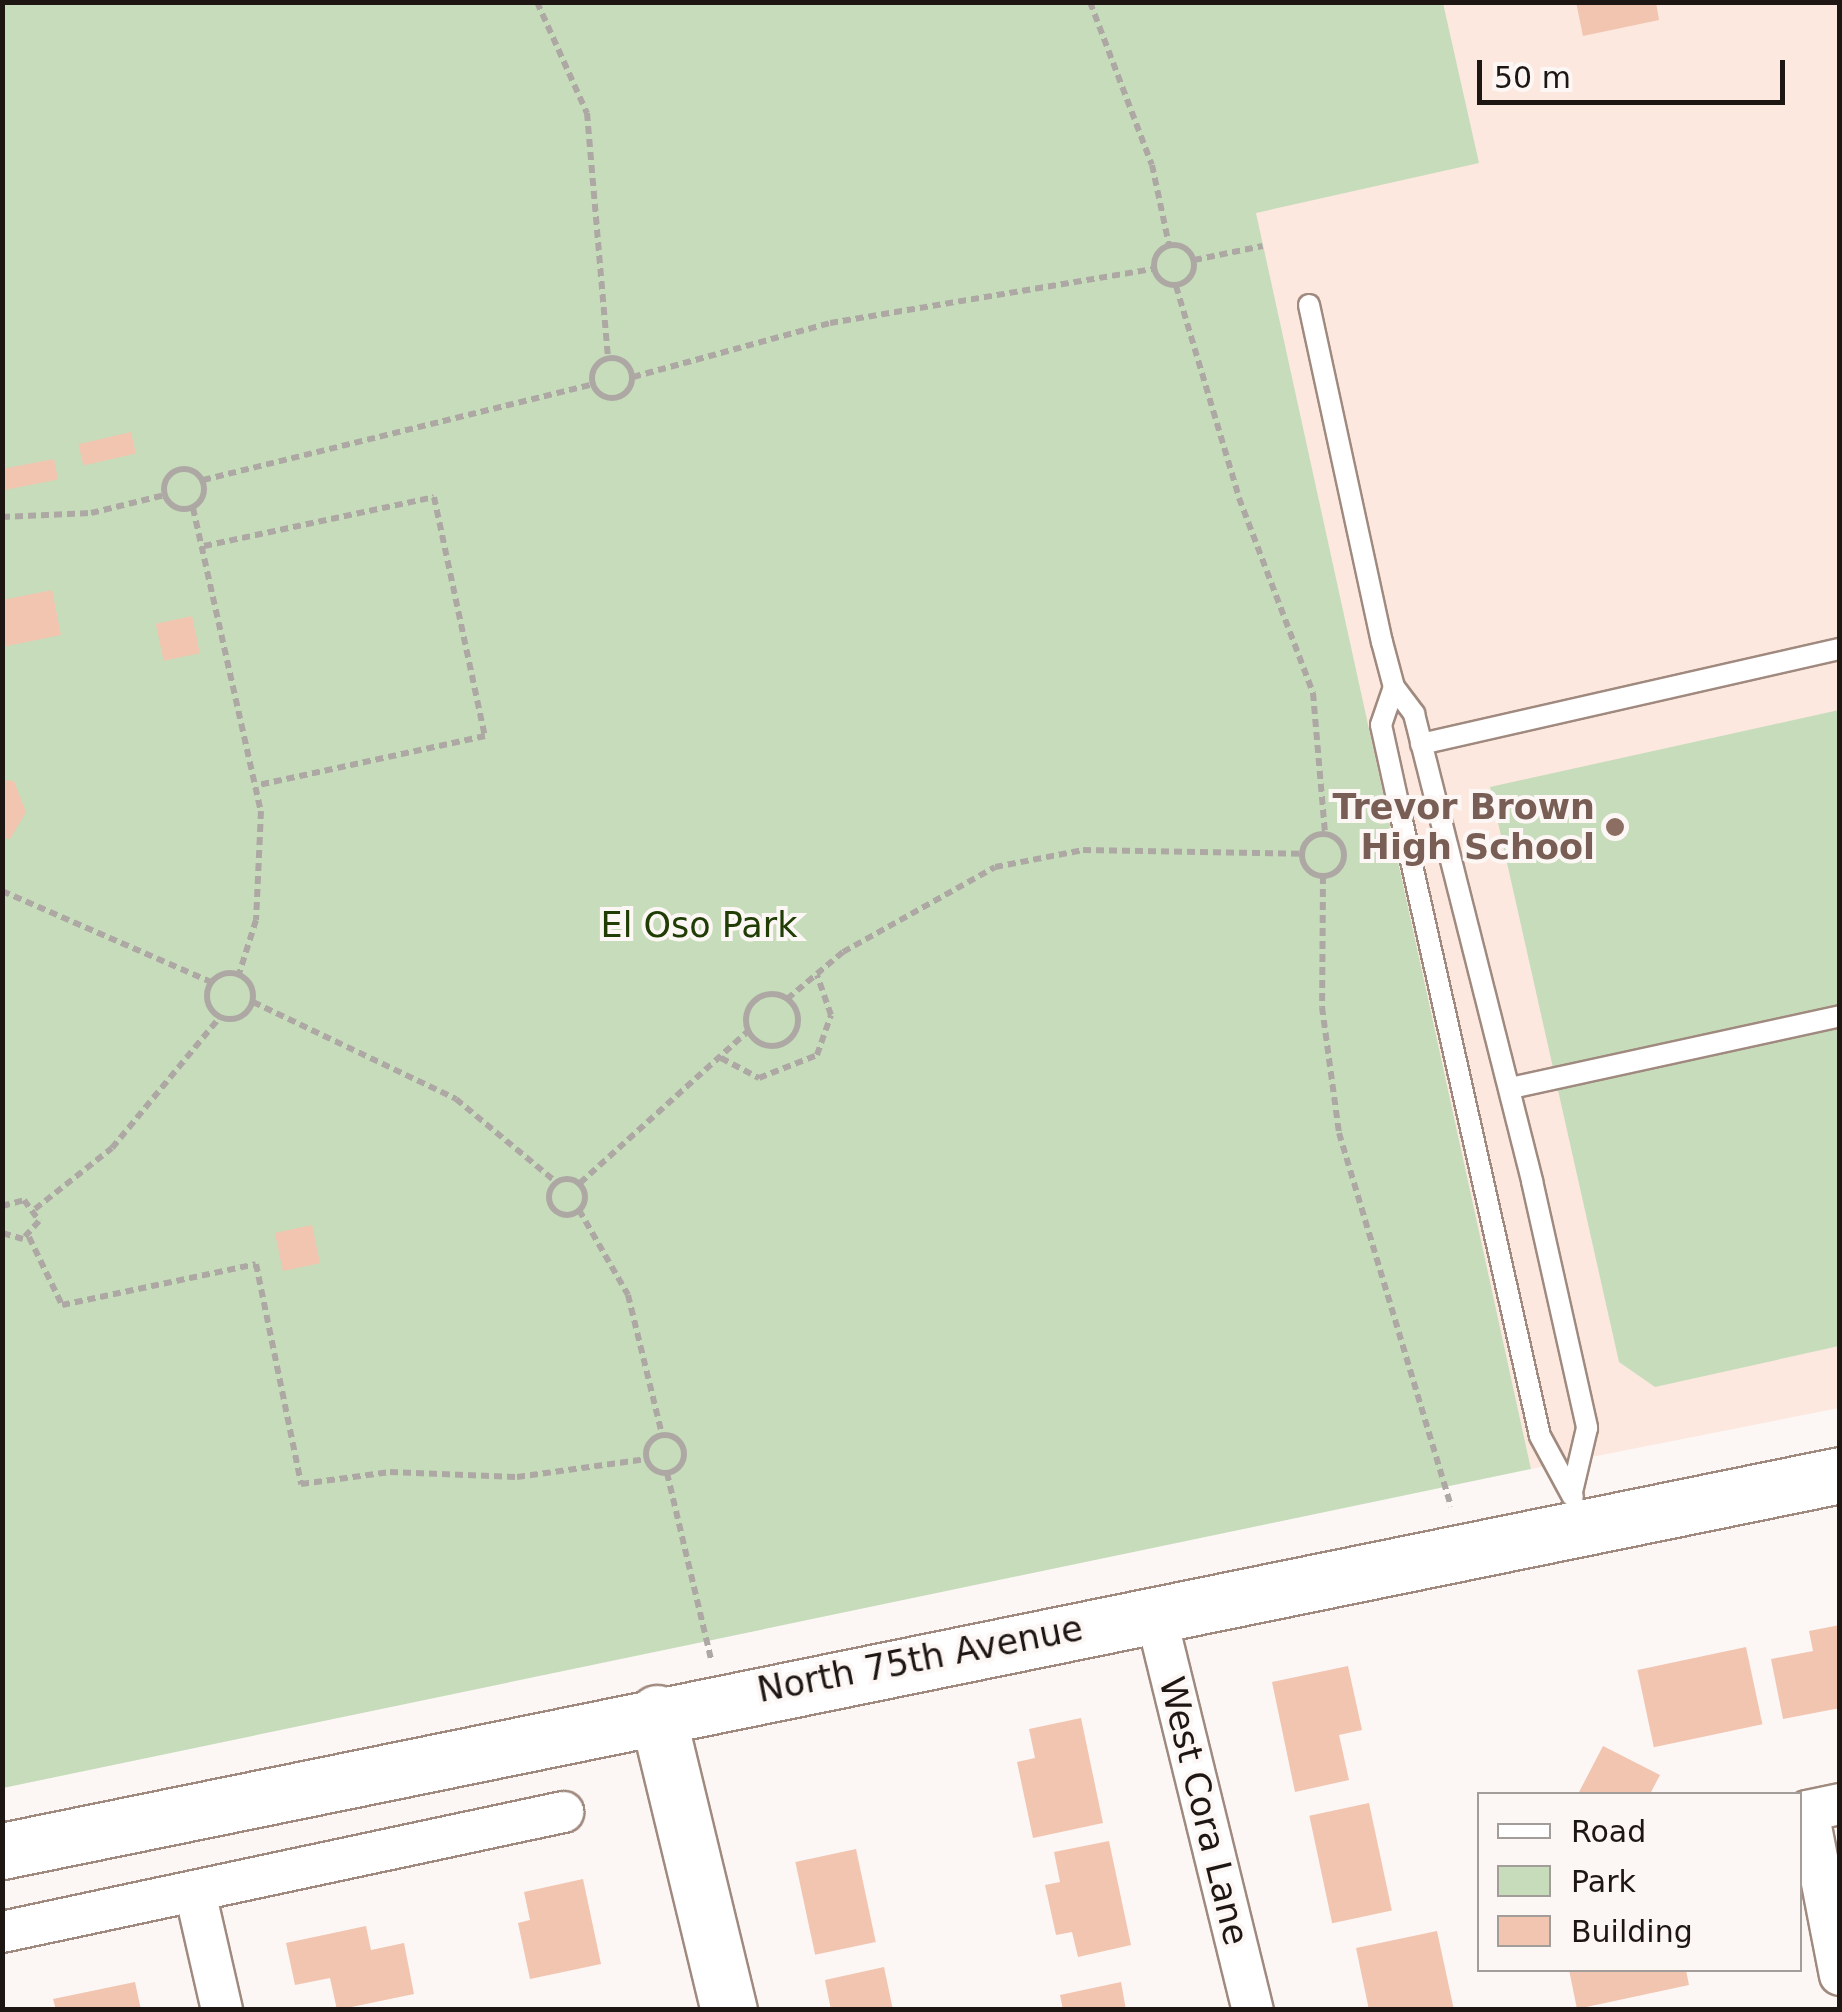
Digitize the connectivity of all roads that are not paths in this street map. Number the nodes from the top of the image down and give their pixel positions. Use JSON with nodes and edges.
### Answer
{"nodes":[{"id":1,"x":1309,"y":305,"type":"dead end"},
{"id":2,"x":1840,"y":649,"type":"edge"},
{"id":3,"x":1394,"y":687,"type":"junction"},
{"id":4,"x":1421,"y":744,"type":"junction"},
{"id":5,"x":1840,"y":1016,"type":"edge"},
{"id":6,"x":1511,"y":1088,"type":"junction"},
{"id":7,"x":1840,"y":1475,"type":"edge"},
{"id":8,"x":1576,"y":1510,"type":"junction"},
{"id":9,"x":1155,"y":1612,"type":"junction"},
{"id":10,"x":658,"y":1714,"type":"junction"},
{"id":11,"x":563,"y":1812,"type":"dead end"},
{"id":12,"x":1815,"y":1826,"type":"edge"},
{"id":13,"x":2,"y":1851,"type":"edge"},
{"id":14,"x":195,"y":1892,"type":"junction"},
{"id":15,"x":2,"y":1932,"type":"edge"},
{"id":16,"x":1840,"y":1975,"type":"edge"},
{"id":17,"x":222,"y":2010,"type":"edge"},
{"id":18,"x":729,"y":2010,"type":"edge"},
{"id":19,"x":1253,"y":2010,"type":"edge"}],
"edges":[{"from":1,"to":3,"type":"lane"},
{"from":2,"to":4,"type":"lane"},
{"from":3,"to":4,"type":"lane"},
{"from":3,"to":8,"type":"lane"},
{"from":4,"to":6,"type":"lane"},
{"from":5,"to":6,"type":"lane"},
{"from":6,"to":8,"type":"lane"},
{"from":7,"to":8,"type":"main road","name":"North 75th Avenue"},
{"from":8,"to":9,"type":"main road","name":"North 75th Avenue"},
{"from":9,"to":10,"type":"main road","name":"North 75th Avenue"},
{"from":9,"to":19,"type":"street","name":"West Cora Lane"},
{"from":10,"to":13,"type":"main road","name":"North 75th Avenue"},
{"from":10,"to":18,"type":"main road"},
{"from":11,"to":14,"type":"street"},
{"from":12,"to":16,"type":"street"},
{"from":14,"to":15,"type":"street"},
{"from":14,"to":17,"type":"street"}]}
